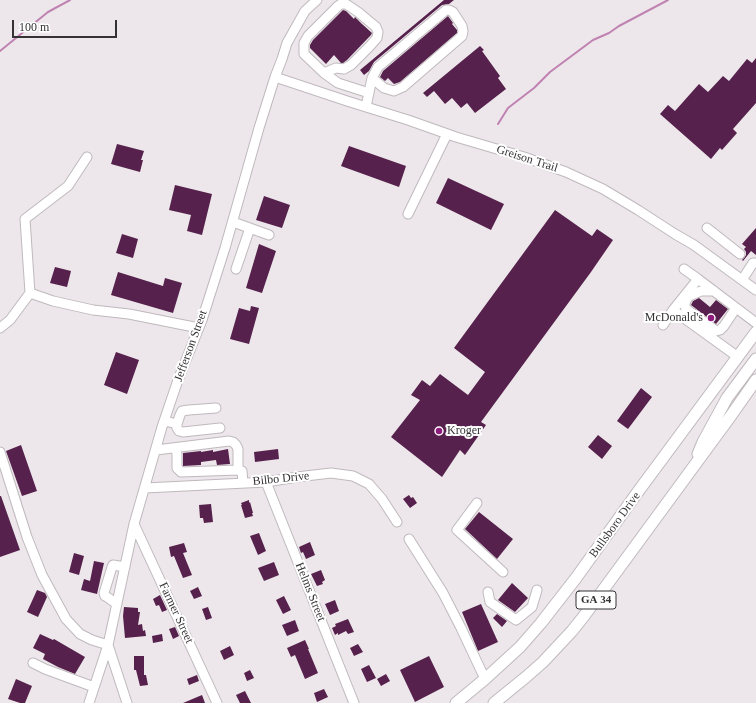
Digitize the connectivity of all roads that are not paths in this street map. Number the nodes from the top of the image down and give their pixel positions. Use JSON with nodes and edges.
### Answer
{"nodes":[{"id":1,"x":318,"y":0,"type":"edge"},
{"id":2,"x":324,"y":73,"type":"junction"},
{"id":3,"x":275,"y":77,"type":"junction"},
{"id":4,"x":372,"y":78,"type":"junction"},
{"id":5,"x":369,"y":93,"type":"junction"},
{"id":6,"x":366,"y":107,"type":"junction"},
{"id":7,"x":447,"y":134,"type":"junction"},
{"id":8,"x":87,"y":157,"type":"dead end"},
{"id":9,"x":408,"y":214,"type":"dead end"},
{"id":10,"x":233,"y":222,"type":"junction"},
{"id":11,"x":250,"y":228,"type":"junction"},
{"id":12,"x":707,"y":228,"type":"dead end"},
{"id":13,"x":269,"y":235,"type":"dead end"},
{"id":14,"x":755,"y":263,"type":"edge"},
{"id":15,"x":236,"y":269,"type":"dead end"},
{"id":16,"x":684,"y":269,"type":"dead end"},
{"id":17,"x":698,"y":279,"type":"junction"},
{"id":18,"x":742,"y":280,"type":"junction"},
{"id":19,"x":756,"y":290,"type":"edge"},
{"id":20,"x":714,"y":291,"type":"junction"},
{"id":21,"x":30,"y":293,"type":"junction"},
{"id":22,"x":736,"y":308,"type":"junction"},
{"id":23,"x":673,"y":310,"type":"junction"},
{"id":24,"x":756,"y":323,"type":"edge"},
{"id":25,"x":663,"y":325,"type":"dead end"},
{"id":26,"x":0,"y":328,"type":"edge"},
{"id":27,"x":199,"y":328,"type":"junction"},
{"id":28,"x":756,"y":332,"type":"edge"},
{"id":29,"x":714,"y":334,"type":"junction"},
{"id":30,"x":738,"y":357,"type":"junction"},
{"id":31,"x":756,"y":359,"type":"edge"},
{"id":32,"x":756,"y":380,"type":"edge"},
{"id":33,"x":216,"y":408,"type":"dead end"},
{"id":34,"x":165,"y":421,"type":"junction"},
{"id":35,"x":177,"y":424,"type":"junction"},
{"id":36,"x":220,"y":428,"type":"dead end"},
{"id":37,"x":176,"y":448,"type":"junction"},
{"id":38,"x":156,"y":450,"type":"junction"},
{"id":39,"x":0,"y":452,"type":"edge"},
{"id":40,"x":693,"y":467,"type":"junction"},
{"id":41,"x":238,"y":470,"type":"junction"},
{"id":42,"x":266,"y":482,"type":"junction"},
{"id":43,"x":242,"y":483,"type":"junction"},
{"id":44,"x":145,"y":488,"type":"junction"},
{"id":45,"x":476,"y":503,"type":"dead end"},
{"id":46,"x":397,"y":522,"type":"dead end"},
{"id":47,"x":134,"y":524,"type":"junction"},
{"id":48,"x":409,"y":539,"type":"dead end"},
{"id":49,"x":125,"y":567,"type":"junction"},
{"id":50,"x":503,"y":572,"type":"dead end"},
{"id":51,"x":537,"y":590,"type":"dead end"},
{"id":52,"x":488,"y":592,"type":"dead end"},
{"id":53,"x":117,"y":604,"type":"junction"},
{"id":54,"x":108,"y":645,"type":"junction"},
{"id":55,"x":33,"y":663,"type":"dead end"},
{"id":56,"x":485,"y":679,"type":"junction"},
{"id":57,"x":94,"y":687,"type":"junction"},
{"id":58,"x":89,"y":703,"type":"edge"},
{"id":59,"x":127,"y":703,"type":"edge"},
{"id":60,"x":217,"y":703,"type":"edge"},
{"id":61,"x":354,"y":703,"type":"edge"},
{"id":62,"x":456,"y":703,"type":"edge"},
{"id":63,"x":494,"y":703,"type":"edge"}],
"edges":[{"from":1,"to":3,"type":"street","name":"Jefferson Street"},
{"from":2,"to":2,"type":"street"},
{"from":2,"to":5,"type":"street"},
{"from":3,"to":6,"type":"street","name":"Greison Trail"},
{"from":3,"to":10,"type":"street","name":"Jefferson Street"},
{"from":4,"to":4,"type":"street"},
{"from":4,"to":5,"type":"street"},
{"from":5,"to":6,"type":"street"},
{"from":6,"to":7,"type":"street","name":"Greison Trail"},
{"from":7,"to":9,"type":"street"},
{"from":7,"to":18,"type":"street","name":"Greison Trail"},
{"from":8,"to":21,"type":"street"},
{"from":10,"to":11,"type":"street"},
{"from":10,"to":27,"type":"street","name":"Jefferson Street"},
{"from":11,"to":13,"type":"street"},
{"from":11,"to":15,"type":"street"},
{"from":12,"to":14,"type":"street"},
{"from":14,"to":18,"type":"street"},
{"from":16,"to":17,"type":"street"},
{"from":17,"to":20,"type":"street"},
{"from":17,"to":23,"type":"street"},
{"from":18,"to":19,"type":"street","name":"Greison Trail"},
{"from":20,"to":22,"type":"street"},
{"from":20,"to":29,"type":"street"},
{"from":21,"to":26,"type":"street"},
{"from":21,"to":27,"type":"street"},
{"from":22,"to":24,"type":"street"},
{"from":22,"to":29,"type":"street"},
{"from":23,"to":25,"type":"street"},
{"from":23,"to":29,"type":"street"},
{"from":27,"to":34,"type":"street","name":"Jefferson Street"},
{"from":28,"to":30,"type":"main road","name":"Bullsboro Drive","number":"GA 34"},
{"from":29,"to":30,"type":"street"},
{"from":30,"to":56,"type":"main road","name":"Bullsboro Drive","number":"GA 34"},
{"from":31,"to":40,"type":"main road"},
{"from":32,"to":40,"type":"main road","number":"GA 34"},
{"from":33,"to":35,"type":"street"},
{"from":34,"to":35,"type":"street"},
{"from":34,"to":38,"type":"street","name":"Jefferson Street"},
{"from":35,"to":36,"type":"street"},
{"from":37,"to":38,"type":"street"},
{"from":37,"to":41,"type":"street"},
{"from":37,"to":41,"type":"street"},
{"from":38,"to":44,"type":"street","name":"Jefferson Street"},
{"from":39,"to":54,"type":"street"},
{"from":40,"to":63,"type":"main road","number":"GA 34"},
{"from":41,"to":43,"type":"street"},
{"from":42,"to":43,"type":"street","name":"Bilbo Drive"},
{"from":42,"to":46,"type":"street","name":"Bilbo Drive"},
{"from":42,"to":61,"type":"street","name":"Helms Street"},
{"from":43,"to":44,"type":"street","name":"Bilbo Drive"},
{"from":44,"to":47,"type":"street","name":"Jefferson Street"},
{"from":45,"to":50,"type":"street"},
{"from":47,"to":49,"type":"street","name":"Jefferson Street"},
{"from":47,"to":60,"type":"street","name":"Farmer Street"},
{"from":48,"to":56,"type":"street"},
{"from":49,"to":53,"type":"street","name":"Jefferson Street"},
{"from":49,"to":53,"type":"street"},
{"from":51,"to":52,"type":"street"},
{"from":53,"to":54,"type":"street","name":"Jefferson Street"},
{"from":54,"to":57,"type":"street","name":"Jefferson Street"},
{"from":54,"to":59,"type":"street"},
{"from":55,"to":57,"type":"street"},
{"from":56,"to":62,"type":"main road","name":"Bullsboro Drive","number":"GA 34"},
{"from":57,"to":58,"type":"street","name":"Jefferson Street"}]}
